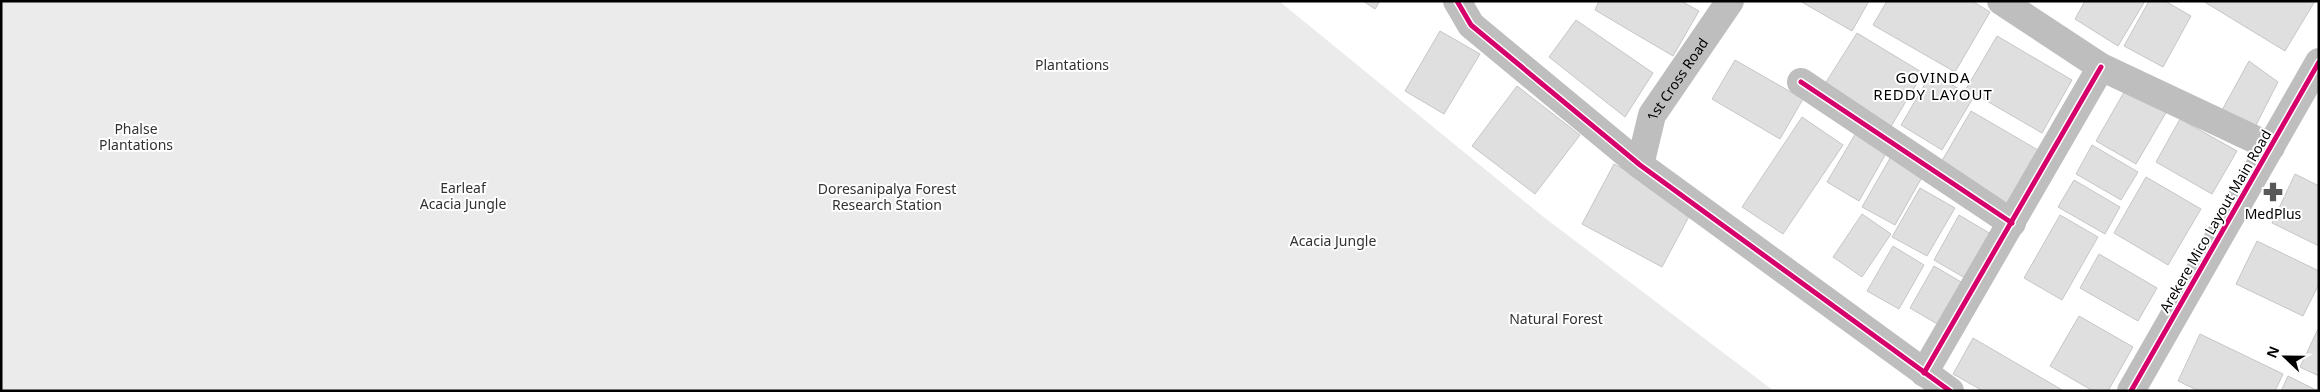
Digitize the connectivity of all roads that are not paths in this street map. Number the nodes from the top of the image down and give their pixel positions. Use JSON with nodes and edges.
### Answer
{"nodes":[{"id":1,"x":1458,"y":1,"type":"edge"},
{"id":2,"x":1730,"y":1,"type":"edge"},
{"id":3,"x":2001,"y":1,"type":"edge"},
{"id":4,"x":2319,"y":62,"type":"edge"},
{"id":5,"x":2101,"y":67,"type":"junction"},
{"id":6,"x":1801,"y":82,"type":"dead end"},
{"id":7,"x":2270,"y":147,"type":"junction"},
{"id":8,"x":1640,"y":165,"type":"junction"},
{"id":9,"x":2012,"y":223,"type":"junction"},
{"id":10,"x":1924,"y":373,"type":"junction"},
{"id":11,"x":1950,"y":391,"type":"edge"},
{"id":12,"x":2131,"y":391,"type":"edge"}],
"edges":[{"from":1,"to":8,"type":"street"},
{"from":2,"to":8,"type":"street","name":"1st Cross Road"},
{"from":3,"to":5,"type":"street"},
{"from":4,"to":7,"type":"street","name":"Arekere Mico Layout Main Road"},
{"from":5,"to":7,"type":"street"},
{"from":5,"to":9,"type":"street"},
{"from":6,"to":9,"type":"street"},
{"from":7,"to":12,"type":"street","name":"Arekere Mico Layout Main Road"},
{"from":8,"to":10,"type":"street"},
{"from":9,"to":10,"type":"street"},
{"from":10,"to":11,"type":"street"}]}
